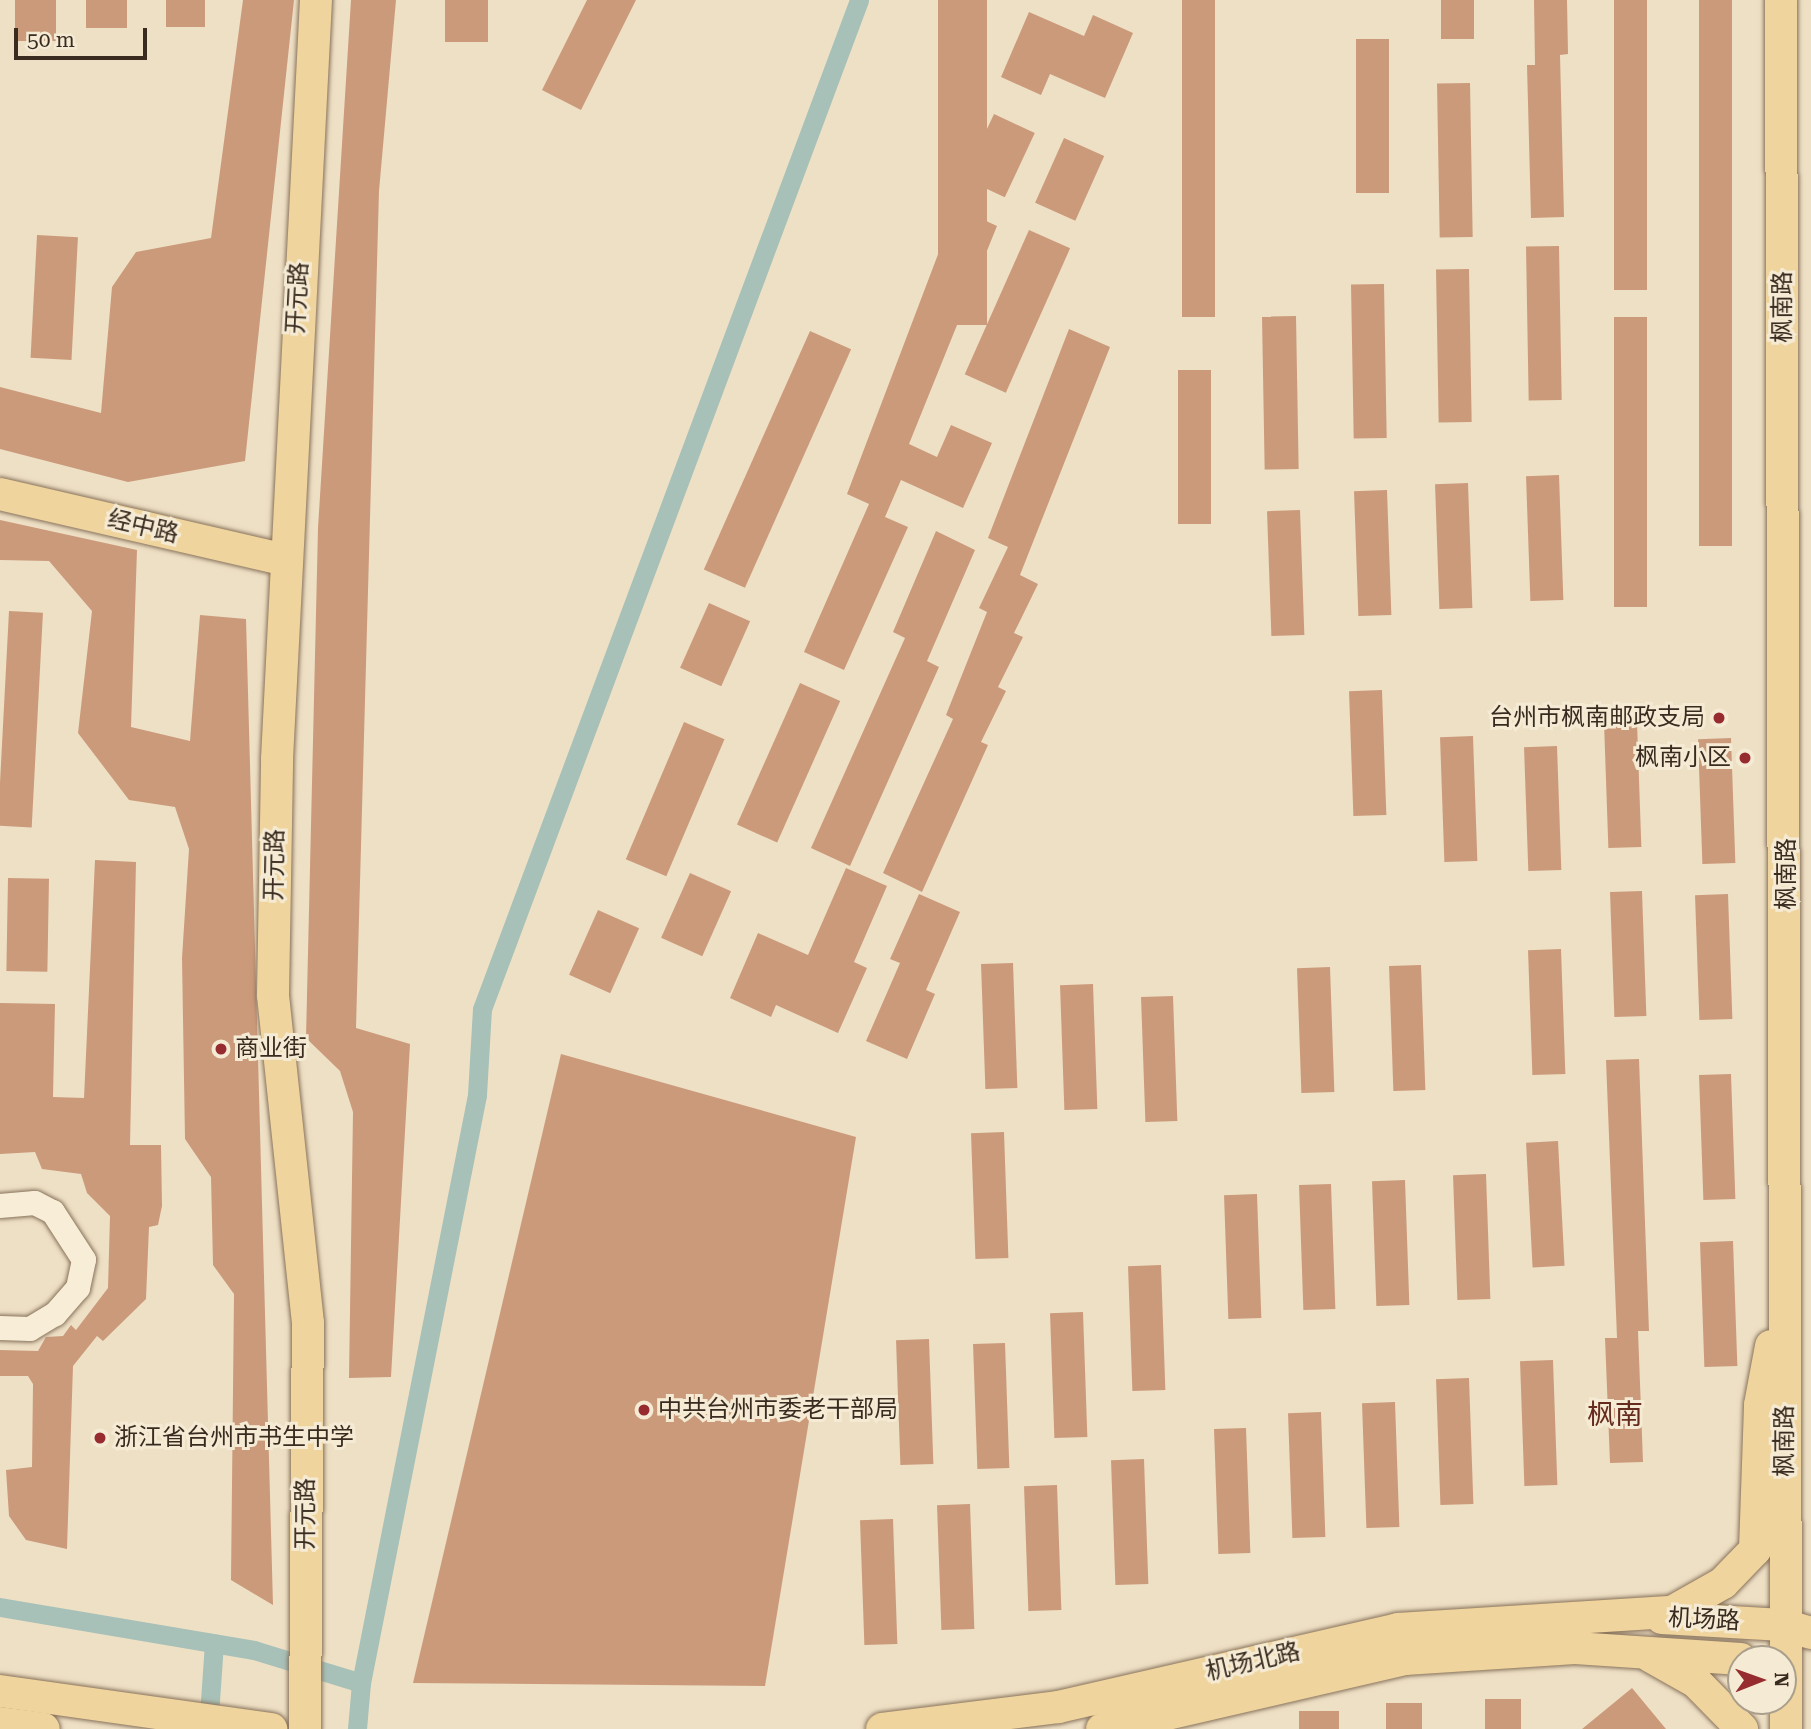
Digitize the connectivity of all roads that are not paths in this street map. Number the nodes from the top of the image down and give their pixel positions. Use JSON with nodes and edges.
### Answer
{"nodes":[{"id":1,"x":316,"y":0,"type":"edge"},
{"id":2,"x":1780,"y":11,"type":"edge"},
{"id":3,"x":0,"y":494,"type":"edge"},
{"id":4,"x":286,"y":559,"type":"junction"},
{"id":5,"x":0,"y":1206,"type":"edge"},
{"id":6,"x":1786,"y":1303,"type":"junction"},
{"id":7,"x":0,"y":1328,"type":"edge"},
{"id":8,"x":1626,"y":1616,"type":"junction"},
{"id":9,"x":1797,"y":1629,"type":"edge"},
{"id":10,"x":1639,"y":1651,"type":"junction"},
{"id":11,"x":1727,"y":1658,"type":"edge"},
{"id":12,"x":0,"y":1691,"type":"edge"},
{"id":13,"x":305,"y":1717,"type":"edge"},
{"id":14,"x":1162,"y":1722,"type":"edge"},
{"id":15,"x":0,"y":1723,"type":"edge"},
{"id":16,"x":44,"y":1729,"type":"edge"},
{"id":17,"x":271,"y":1729,"type":"edge"},
{"id":18,"x":882,"y":1729,"type":"edge"},
{"id":19,"x":1102,"y":1729,"type":"edge"},
{"id":20,"x":1742,"y":1729,"type":"edge"}],
"edges":[{"from":1,"to":4,"type":"main road","name":"开元路"},
{"from":2,"to":6,"type":"main road","name":"枫南路"},
{"from":3,"to":4,"type":"main road","name":"经中路"},
{"from":4,"to":13,"type":"main road","name":"开元路"},
{"from":5,"to":7,"type":"lane"},
{"from":6,"to":8,"type":"main road"},
{"from":6,"to":9,"type":"main road","name":"枫南路"},
{"from":8,"to":9,"type":"main road","name":"机场路"},
{"from":8,"to":18,"type":"main road","name":"机场北路"},
{"from":10,"to":11,"type":"main road","name":"机场路"},
{"from":10,"to":14,"type":"main road","name":"机场北路"},
{"from":10,"to":20,"type":"main road"},
{"from":12,"to":17,"type":"main road"},
{"from":14,"to":19,"type":"main road","name":"机场北路"},
{"from":15,"to":16,"type":"main road"}]}
